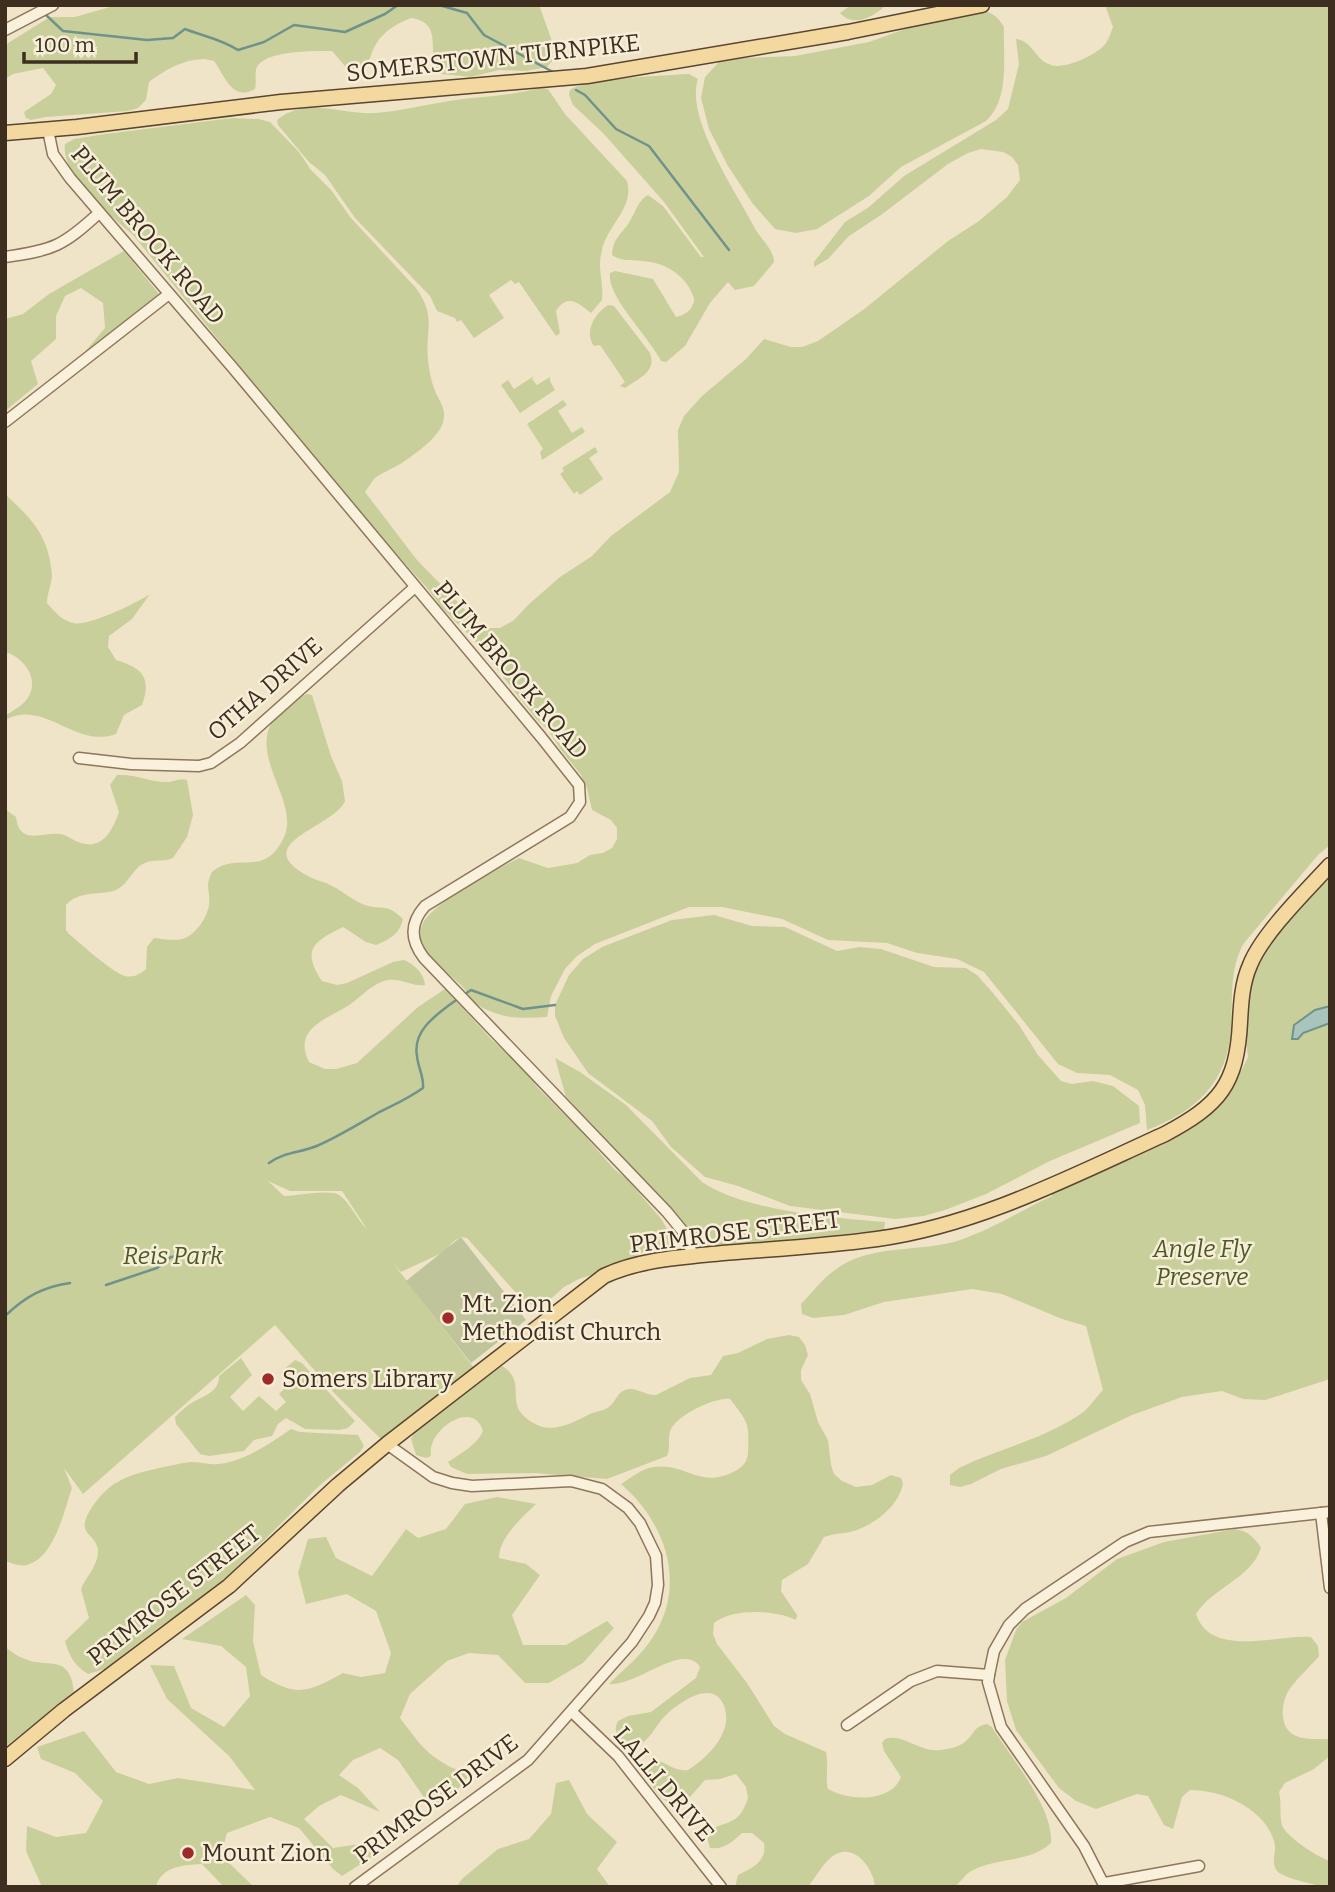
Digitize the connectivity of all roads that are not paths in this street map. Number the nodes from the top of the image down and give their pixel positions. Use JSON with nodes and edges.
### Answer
{"nodes":[{"id":1,"x":53,"y":5,"type":"edge"},
{"id":2,"x":982,"y":5,"type":"edge"},
{"id":3,"x":5,"y":30,"type":"edge"},
{"id":4,"x":48,"y":130,"type":"junction"},
{"id":5,"x":5,"y":133,"type":"edge"},
{"id":6,"x":99,"y":213,"type":"junction"},
{"id":7,"x":5,"y":257,"type":"edge"},
{"id":8,"x":169,"y":294,"type":"junction"},
{"id":9,"x":5,"y":422,"type":"edge"},
{"id":10,"x":415,"y":587,"type":"junction"},
{"id":11,"x":79,"y":758,"type":"dead end"},
{"id":12,"x":1330,"y":864,"type":"edge"},
{"id":13,"x":693,"y":1256,"type":"junction"},
{"id":14,"x":387,"y":1444,"type":"junction"},
{"id":15,"x":1325,"y":1512,"type":"edge"},
{"id":16,"x":1330,"y":1588,"type":"edge"},
{"id":17,"x":989,"y":1675,"type":"junction"},
{"id":18,"x":572,"y":1712,"type":"junction"},
{"id":19,"x":848,"y":1725,"type":"dead end"},
{"id":20,"x":5,"y":1759,"type":"edge"},
{"id":21,"x":1199,"y":1866,"type":"dead end"},
{"id":22,"x":1105,"y":1885,"type":"edge"},
{"id":23,"x":355,"y":1887,"type":"edge"},
{"id":24,"x":721,"y":1887,"type":"edge"}],
"edges":[{"from":1,"to":3,"type":"street"},
{"from":2,"to":4,"type":"main road","name":"SOMERSTOWN TURNPIKE"},
{"from":4,"to":5,"type":"main road","name":"SOMERSTOWN TURNPIKE"},
{"from":4,"to":6,"type":"street","name":"PLUM BROOK ROAD"},
{"from":6,"to":7,"type":"street"},
{"from":6,"to":8,"type":"street","name":"PLUM BROOK ROAD"},
{"from":8,"to":9,"type":"street"},
{"from":8,"to":10,"type":"street","name":"PLUM BROOK ROAD"},
{"from":10,"to":11,"type":"street","name":"OTHA DRIVE"},
{"from":10,"to":13,"type":"street","name":"PLUM BROOK ROAD"},
{"from":12,"to":13,"type":"main road","name":"PRIMROSE STREET"},
{"from":13,"to":14,"type":"main road","name":"PRIMROSE STREET"},
{"from":14,"to":18,"type":"street","name":"PRIMROSE DRIVE"},
{"from":14,"to":20,"type":"main road","name":"PRIMROSE STREET"},
{"from":15,"to":16,"type":"street"},
{"from":15,"to":17,"type":"street"},
{"from":17,"to":19,"type":"street"},
{"from":17,"to":22,"type":"street"},
{"from":18,"to":23,"type":"street","name":"PRIMROSE DRIVE"},
{"from":18,"to":24,"type":"street","name":"LALLI DRIVE"},
{"from":21,"to":22,"type":"street"}]}
